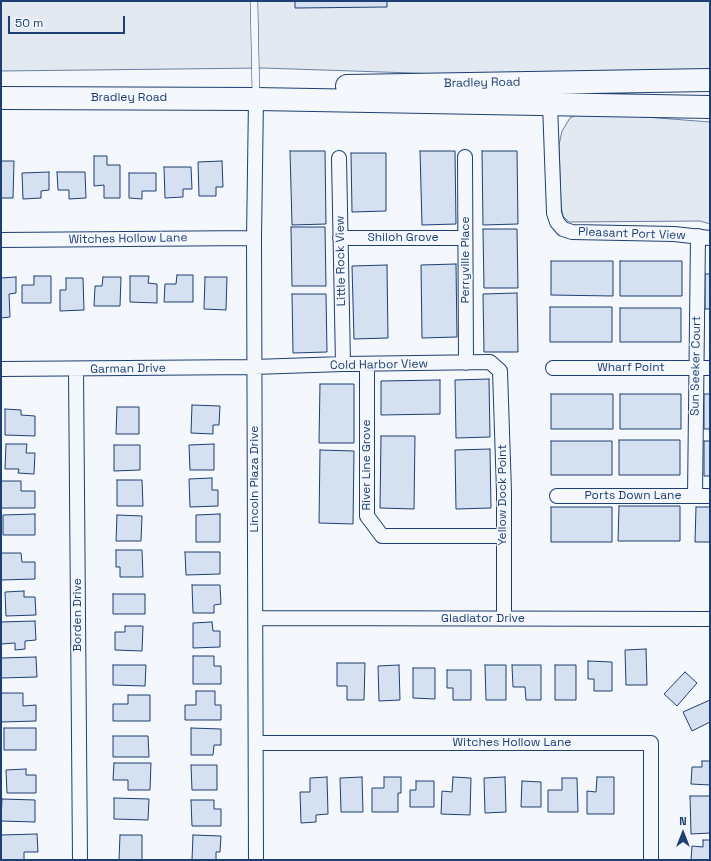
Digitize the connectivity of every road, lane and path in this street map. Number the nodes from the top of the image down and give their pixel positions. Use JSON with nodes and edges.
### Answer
{"nodes":[{"id":1,"x":254,"y":1,"type":"edge"},
{"id":2,"x":710,"y":80,"type":"edge"},
{"id":3,"x":1,"y":98,"type":"edge"},
{"id":4,"x":256,"y":99,"type":"junction"},
{"id":5,"x":550,"y":104,"type":"junction"},
{"id":6,"x":710,"y":107,"type":"edge"},
{"id":7,"x":465,"y":157,"type":"dead end"},
{"id":8,"x":339,"y":158,"type":"dead end"},
{"id":9,"x":704,"y":237,"type":"edge"},
{"id":10,"x":254,"y":238,"type":"junction"},
{"id":11,"x":340,"y":238,"type":"junction"},
{"id":12,"x":465,"y":238,"type":"junction"},
{"id":13,"x":1,"y":240,"type":"edge"},
{"id":14,"x":466,"y":363,"type":"junction"},
{"id":15,"x":342,"y":364,"type":"junction"},
{"id":16,"x":366,"y":364,"type":"junction"},
{"id":17,"x":254,"y":367,"type":"junction"},
{"id":18,"x":553,"y":368,"type":"dead end"},
{"id":19,"x":703,"y":368,"type":"edge"},
{"id":20,"x":1,"y":369,"type":"edge"},
{"id":21,"x":76,"y":369,"type":"junction"},
{"id":22,"x":500,"y":371,"type":"joint"},
{"id":23,"x":557,"y":496,"type":"dead end"},
{"id":24,"x":695,"y":496,"type":"junction"},
{"id":25,"x":710,"y":496,"type":"edge"},
{"id":26,"x":503,"y":536,"type":"junction"},
{"id":27,"x":256,"y":618,"type":"junction"},
{"id":28,"x":504,"y":619,"type":"junction"},
{"id":29,"x":710,"y":619,"type":"edge"},
{"id":30,"x":256,"y":743,"type":"junction"},
{"id":31,"x":80,"y":860,"type":"edge"},
{"id":32,"x":256,"y":860,"type":"edge"},
{"id":33,"x":650,"y":860,"type":"edge"}],
"edges":[{"from":1,"to":4,"type":"lane"},
{"from":2,"to":4,"type":"main road","name":"Bradley Road"},
{"from":3,"to":4,"type":"main road","name":"Bradley Road"},
{"from":4,"to":5,"type":"main road","name":"Bradley Road"},
{"from":4,"to":10,"type":"street","name":"Lincoln Plaza Drive"},
{"from":5,"to":6,"type":"main road","name":"Bradley Road"},
{"from":5,"to":9,"type":"street","name":"Pleasant Port View"},
{"from":7,"to":12,"type":"street","name":"Perryville Place"},
{"from":8,"to":11,"type":"street","name":"Little Rock View"},
{"from":9,"to":19,"type":"street","name":"Sun Seeker Court"},
{"from":10,"to":13,"type":"street","name":"Witches Hollow Lane"},
{"from":10,"to":17,"type":"street","name":"Lincoln Plaza Drive"},
{"from":11,"to":12,"type":"street","name":"Shiloh Grove"},
{"from":11,"to":15,"type":"street","name":"Little Rock View"},
{"from":12,"to":14,"type":"street","name":"Perryville Place"},
{"from":14,"to":16,"type":"street","name":"Cold Harbor View"},
{"from":14,"to":22,"type":"street","name":"Cold Harbor View"},
{"from":15,"to":16,"type":"street","name":"Cold Harbor View"},
{"from":15,"to":17,"type":"street","name":"Cold Harbor View"},
{"from":16,"to":26,"type":"street","name":"River Line Grove"},
{"from":17,"to":21,"type":"street","name":"Garman Drive"},
{"from":17,"to":27,"type":"street","name":"Lincoln Plaza Drive"},
{"from":18,"to":19,"type":"street","name":"Wharf Point"},
{"from":19,"to":24,"type":"street","name":"Sun Seeker Court"},
{"from":20,"to":21,"type":"street","name":"Garman Drive"},
{"from":21,"to":31,"type":"street","name":"Borden Drive"},
{"from":22,"to":26,"type":"street","name":"Yellow Dock Point"},
{"from":23,"to":24,"type":"street","name":"Ports Down Lane"},
{"from":24,"to":25,"type":"street","name":"Ports Down Lane"},
{"from":26,"to":28,"type":"street","name":"Yellow Dock Point"},
{"from":27,"to":28,"type":"street","name":"Gladiator Drive"},
{"from":27,"to":30,"type":"street","name":"Lincoln Plaza Drive"},
{"from":28,"to":29,"type":"street","name":"Gladiator Drive"},
{"from":30,"to":32,"type":"street","name":"Lincoln Plaza Drive"},
{"from":30,"to":33,"type":"street","name":"Witches Hollow Lane"}]}
